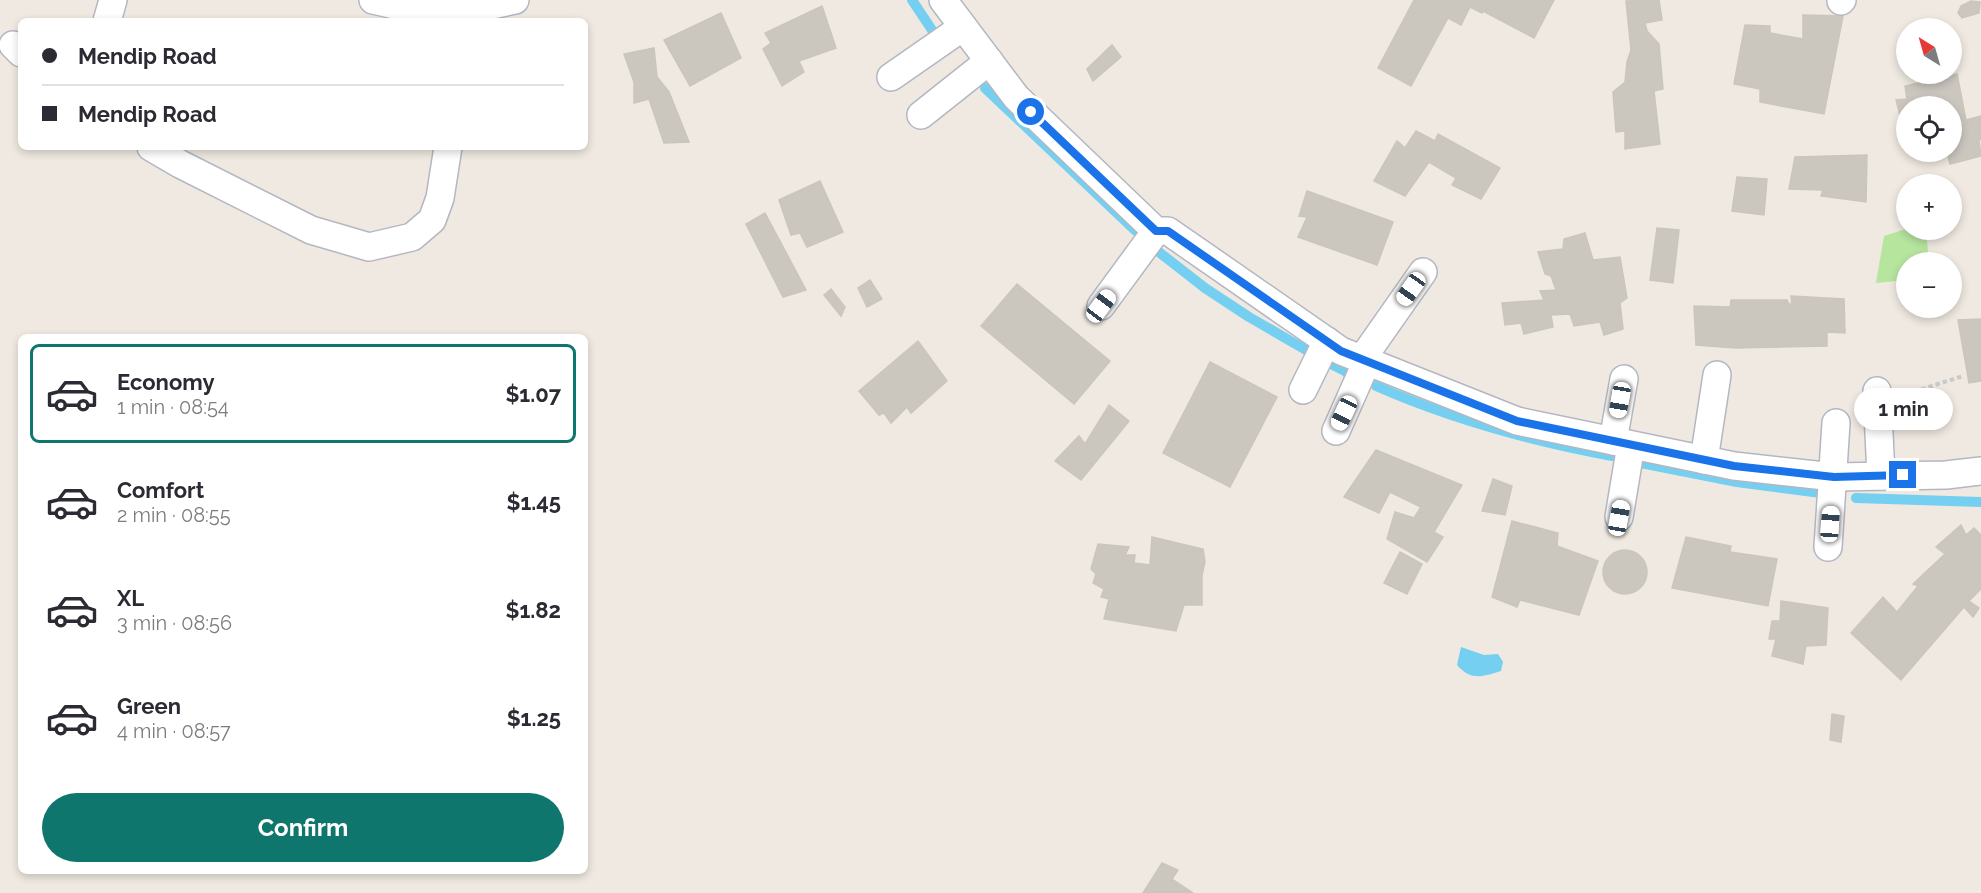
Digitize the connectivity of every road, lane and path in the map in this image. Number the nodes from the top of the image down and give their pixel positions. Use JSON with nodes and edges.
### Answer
{"nodes":[{"id":1,"x":113,"y":0,"type":"edge"},
{"id":2,"x":374,"y":0,"type":"edge"},
{"id":3,"x":515,"y":0,"type":"edge"},
{"id":4,"x":943,"y":0,"type":"edge"},
{"id":5,"x":464,"y":16,"type":"edge"},
{"id":6,"x":108,"y":18,"type":"edge"},
{"id":7,"x":963,"y":27,"type":"junction"},
{"id":8,"x":989,"y":61,"type":"junction"},
{"id":9,"x":891,"y":77,"type":"dead end"},
{"id":10,"x":921,"y":115,"type":"dead end"},
{"id":11,"x":156,"y":150,"type":"edge"},
{"id":12,"x":448,"y":150,"type":"edge"},
{"id":13,"x":1156,"y":231,"type":"junction"},
{"id":14,"x":1423,"y":272,"type":"dead end"},
{"id":15,"x":1101,"y":306,"type":"dead end"},
{"id":16,"x":1328,"y":341,"type":"junction"},
{"id":17,"x":1365,"y":360,"type":"junction"},
{"id":18,"x":1717,"y":375,"type":"dead end"},
{"id":19,"x":1963,"y":376,"type":"dead end"},
{"id":20,"x":1624,"y":379,"type":"dead end"},
{"id":21,"x":1303,"y":390,"type":"dead end"},
{"id":22,"x":1878,"y":397,"type":"joint"},
{"id":23,"x":1836,"y":423,"type":"dead end"},
{"id":24,"x":1336,"y":430,"type":"dead end"},
{"id":25,"x":1622,"y":443,"type":"junction"},
{"id":26,"x":1704,"y":460,"type":"junction"},
{"id":27,"x":1981,"y":471,"type":"edge"},
{"id":28,"x":1881,"y":476,"type":"junction"},
{"id":29,"x":1834,"y":477,"type":"junction"},
{"id":30,"x":1619,"y":518,"type":"dead end"},
{"id":31,"x":1828,"y":547,"type":"dead end"}],
"edges":[{"from":1,"to":6,"type":"street"},
{"from":2,"to":5,"type":"street"},
{"from":3,"to":5,"type":"street"},
{"from":4,"to":7,"type":"street"},
{"from":7,"to":8,"type":"street"},
{"from":7,"to":9,"type":"street"},
{"from":8,"to":10,"type":"street"},
{"from":8,"to":13,"type":"street"},
{"from":11,"to":12,"type":"street"},
{"from":13,"to":15,"type":"street"},
{"from":13,"to":16,"type":"street"},
{"from":14,"to":17,"type":"street"},
{"from":16,"to":17,"type":"street"},
{"from":16,"to":21,"type":"street"},
{"from":17,"to":24,"type":"street"},
{"from":17,"to":25,"type":"street"},
{"from":18,"to":26,"type":"street"},
{"from":19,"to":22,"type":"path"},
{"from":20,"to":25,"type":"street"},
{"from":22,"to":28,"type":"street"},
{"from":23,"to":29,"type":"street"},
{"from":25,"to":26,"type":"street"},
{"from":25,"to":30,"type":"street"},
{"from":26,"to":29,"type":"street"},
{"from":27,"to":28,"type":"street"},
{"from":28,"to":29,"type":"street"},
{"from":29,"to":31,"type":"street"}]}
